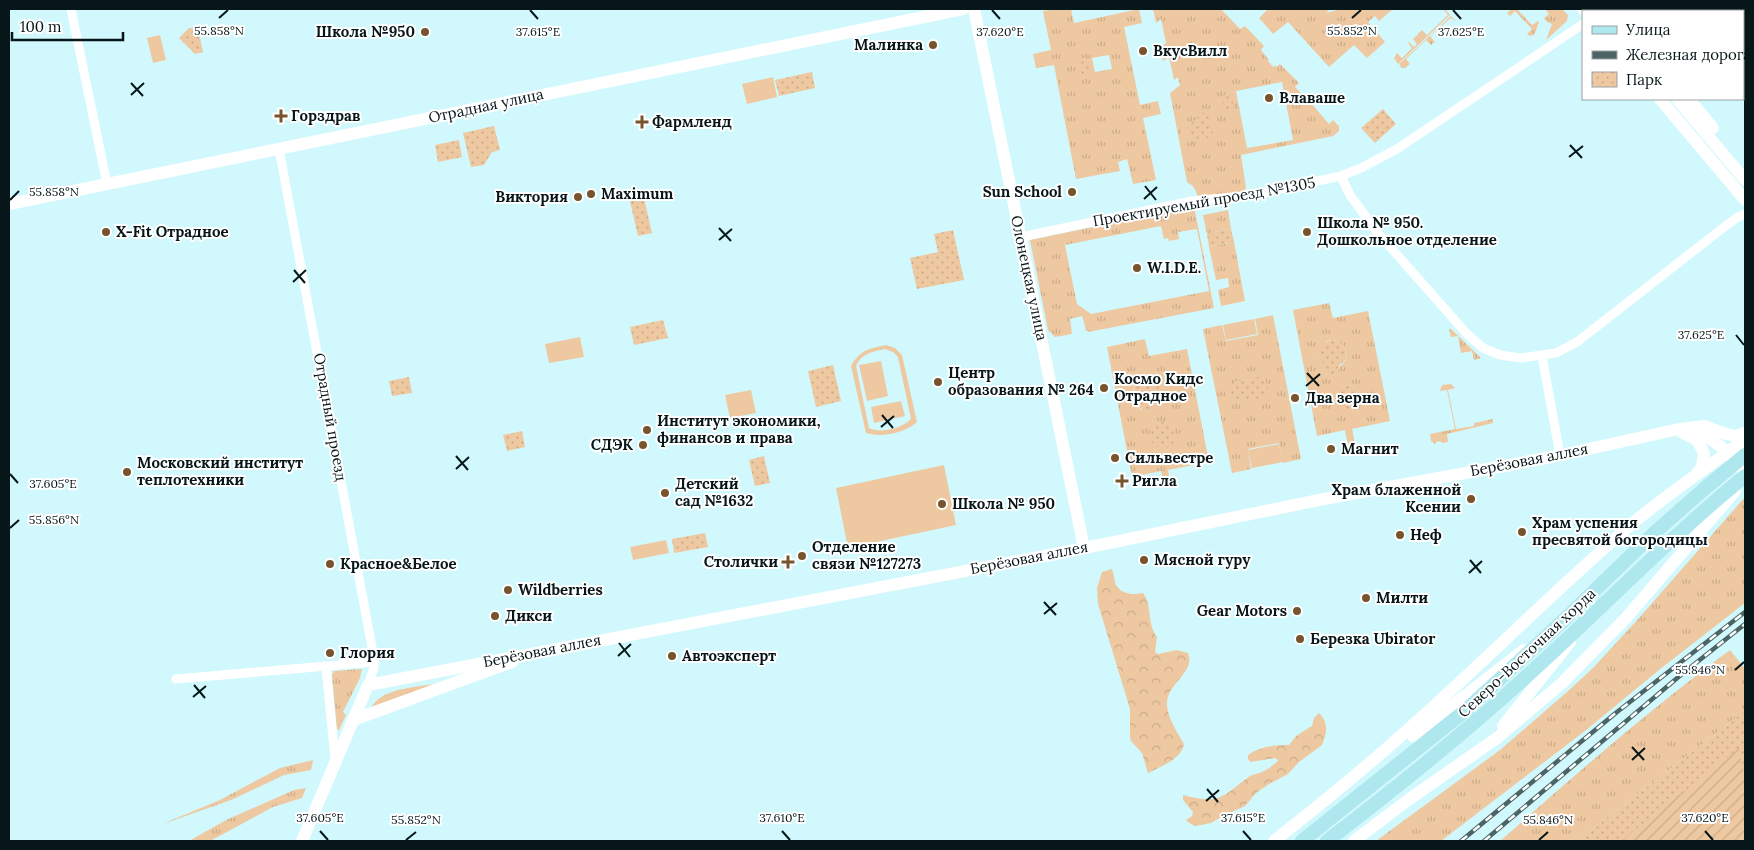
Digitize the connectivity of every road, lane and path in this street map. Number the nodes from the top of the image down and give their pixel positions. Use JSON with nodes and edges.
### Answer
{"nodes":[{"id":1,"x":71,"y":9,"type":"edge"},
{"id":2,"x":964,"y":9,"type":"edge"},
{"id":3,"x":974,"y":9,"type":"edge"},
{"id":4,"x":1582,"y":25,"type":"edge"},
{"id":5,"x":1661,"y":100,"type":"edge"},
{"id":6,"x":1678,"y":100,"type":"edge"},
{"id":7,"x":1690,"y":100,"type":"edge"},
{"id":8,"x":279,"y":149,"type":"junction"},
{"id":9,"x":1745,"y":167,"type":"edge"},
{"id":10,"x":1341,"y":176,"type":"junction"},
{"id":11,"x":1745,"y":180,"type":"edge"},
{"id":12,"x":107,"y":184,"type":"junction"},
{"id":13,"x":1745,"y":200,"type":"edge"},
{"id":14,"x":9,"y":204,"type":"edge"},
{"id":15,"x":1745,"y":214,"type":"edge"},
{"id":16,"x":1021,"y":237,"type":"junction"},
{"id":17,"x":1542,"y":356,"type":"junction"},
{"id":18,"x":1688,"y":428,"type":"junction"},
{"id":19,"x":1674,"y":430,"type":"junction"},
{"id":20,"x":1715,"y":430,"type":"junction"},
{"id":21,"x":1745,"y":433,"type":"edge"},
{"id":22,"x":1740,"y":450,"type":"edge"},
{"id":23,"x":1560,"y":455,"type":"junction"},
{"id":24,"x":1697,"y":473,"type":"junction"},
{"id":25,"x":1745,"y":475,"type":"edge"},
{"id":26,"x":1084,"y":548,"type":"junction"},
{"id":27,"x":1588,"y":618,"type":"junction"},
{"id":28,"x":1564,"y":620,"type":"junction"},
{"id":29,"x":540,"y":651,"type":"junction"},
{"id":30,"x":374,"y":662,"type":"junction"},
{"id":31,"x":326,"y":667,"type":"junction"},
{"id":32,"x":176,"y":679,"type":"dead end"},
{"id":33,"x":368,"y":684,"type":"junction"},
{"id":34,"x":354,"y":720,"type":"junction"},
{"id":35,"x":1469,"y":759,"type":"junction"},
{"id":36,"x":336,"y":760,"type":"junction"},
{"id":37,"x":1351,"y":780,"type":"junction"},
{"id":38,"x":302,"y":841,"type":"edge"},
{"id":39,"x":1274,"y":841,"type":"edge"},
{"id":40,"x":1302,"y":841,"type":"edge"},
{"id":41,"x":1327,"y":841,"type":"edge"},
{"id":42,"x":1354,"y":841,"type":"edge"}],
"edges":[{"from":1,"to":12,"type":"street"},
{"from":2,"to":8,"type":"main road","name":"Отрадная улица"},
{"from":3,"to":16,"type":"main road","name":"Олонецкая улица"},
{"from":4,"to":10,"type":"street","name":"Проектируемый проезд №1305"},
{"from":5,"to":13,"type":"main road"},
{"from":6,"to":11,"type":"main road"},
{"from":7,"to":9,"type":"main road"},
{"from":8,"to":12,"type":"main road","name":"Отрадная улица"},
{"from":8,"to":30,"type":"street","name":"Отрадный проезд"},
{"from":10,"to":16,"type":"street","name":"Проектируемый проезд №1305"},
{"from":10,"to":17,"type":"street"},
{"from":12,"to":14,"type":"main road","name":"Отрадная улица"},
{"from":15,"to":17,"type":"street"},
{"from":16,"to":26,"type":"main road","name":"Олонецкая улица"},
{"from":17,"to":23,"type":"street"},
{"from":18,"to":19,"type":"main road","name":"Берёзовая аллея"},
{"from":18,"to":20,"type":"main road","name":"Берёзовая аллея"},
{"from":18,"to":22,"type":"main road"},
{"from":19,"to":23,"type":"main road","name":"Берёзовая аллея"},
{"from":19,"to":24,"type":"main road"},
{"from":20,"to":21,"type":"main road","name":"Берёзовая аллея"},
{"from":20,"to":22,"type":"main road"},
{"from":22,"to":24,"type":"main road"},
{"from":22,"to":25,"type":"main road"},
{"from":22,"to":28,"type":"main road","name":"Северо-Восточная хорда"},
{"from":23,"to":26,"type":"main road","name":"Берёзовая аллея"},
{"from":24,"to":37,"type":"main road"},
{"from":25,"to":27,"type":"main road","name":"Северо-Восточная хорда"},
{"from":25,"to":35,"type":"main road"},
{"from":26,"to":29,"type":"main road","name":"Берёзовая аллея"},
{"from":27,"to":35,"type":"main road"},
{"from":27,"to":41,"type":"main road","name":"Северо-Восточная хорда"},
{"from":28,"to":37,"type":"main road"},
{"from":28,"to":40,"type":"main road","name":"Северо-Восточная хорда"},
{"from":29,"to":33,"type":"main road","name":"Берёзовая аллея"},
{"from":29,"to":34,"type":"main road"},
{"from":30,"to":31,"type":"street"},
{"from":30,"to":33,"type":"street","name":"Отрадный проезд"},
{"from":31,"to":32,"type":"street"},
{"from":31,"to":36,"type":"street"},
{"from":33,"to":34,"type":"main road"},
{"from":34,"to":36,"type":"main road"},
{"from":35,"to":42,"type":"main road"},
{"from":36,"to":38,"type":"main road"},
{"from":37,"to":39,"type":"main road"}]}
